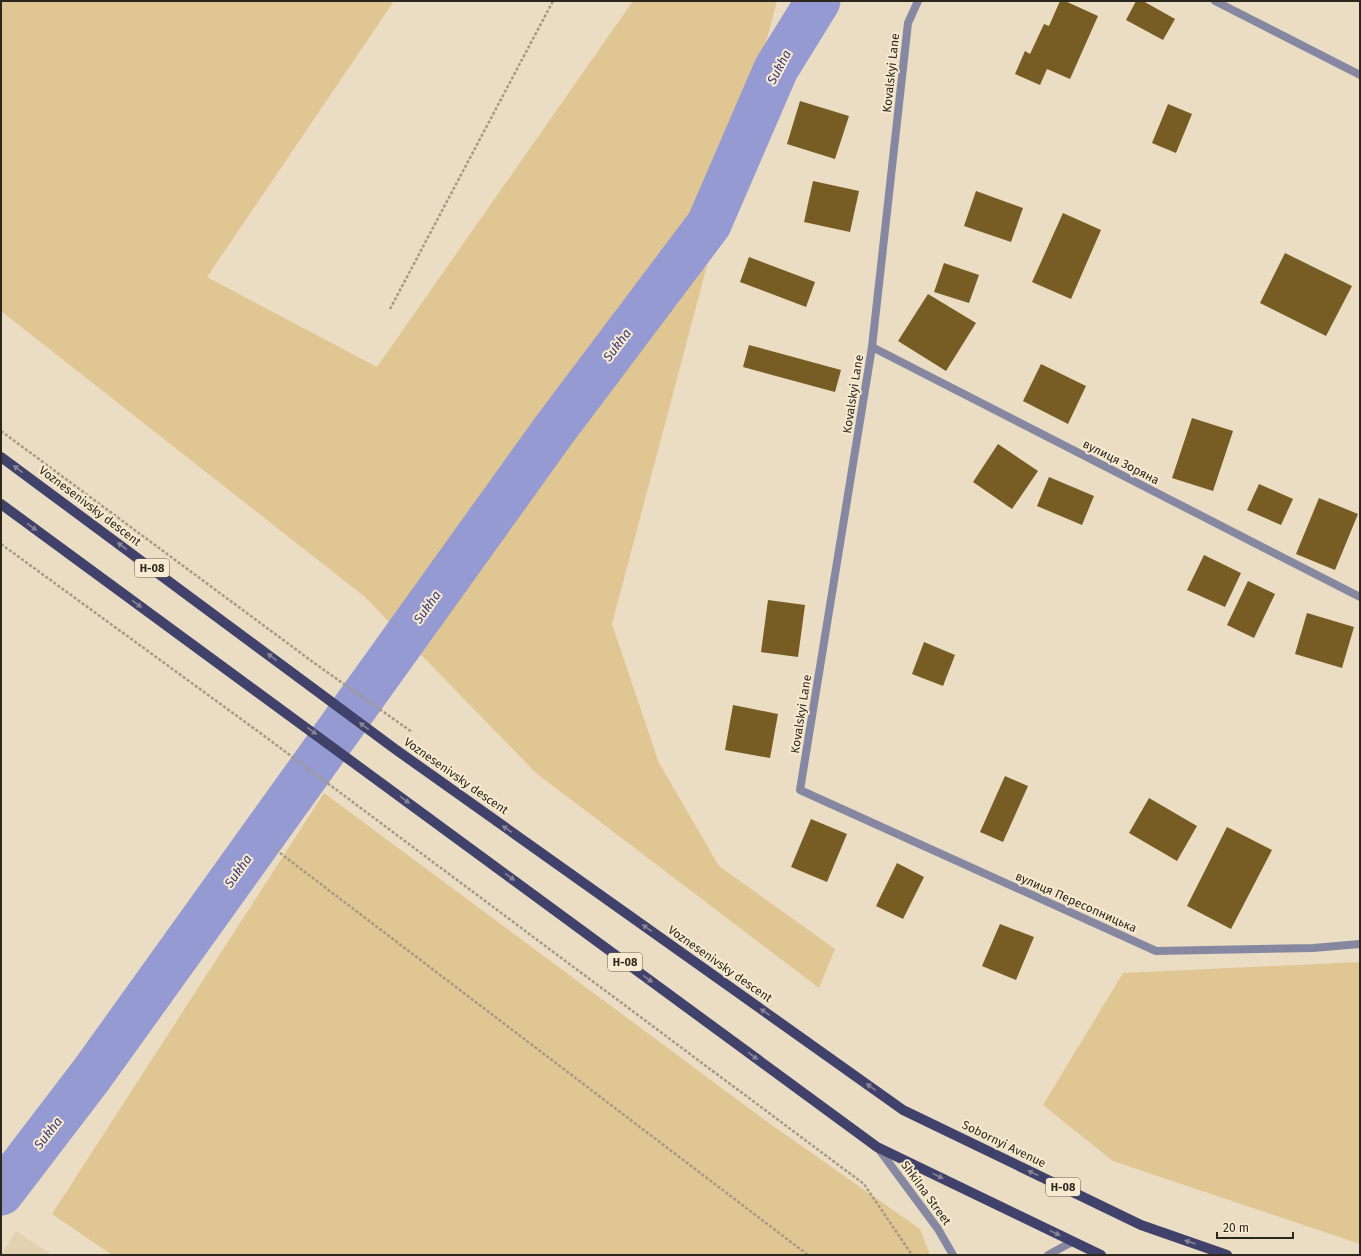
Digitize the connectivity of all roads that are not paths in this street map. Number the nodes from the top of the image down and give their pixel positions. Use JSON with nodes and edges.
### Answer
{"nodes":[{"id":1,"x":918,"y":1,"type":"edge"},
{"id":2,"x":1215,"y":1,"type":"edge"},
{"id":3,"x":1360,"y":75,"type":"edge"},
{"id":4,"x":872,"y":347,"type":"junction"},
{"id":5,"x":1,"y":456,"type":"edge"},
{"id":6,"x":1,"y":504,"type":"edge"},
{"id":7,"x":1360,"y":597,"type":"edge"},
{"id":8,"x":800,"y":790,"type":"joint"},
{"id":9,"x":1360,"y":944,"type":"edge"},
{"id":10,"x":903,"y":1110,"type":"joint"},
{"id":11,"x":877,"y":1147,"type":"junction"},
{"id":12,"x":1072,"y":1242,"type":"junction"},
{"id":13,"x":952,"y":1255,"type":"edge"},
{"id":14,"x":1048,"y":1255,"type":"edge"},
{"id":15,"x":1101,"y":1255,"type":"edge"},
{"id":16,"x":1227,"y":1255,"type":"edge"}],
"edges":[{"from":1,"to":4,"type":"street","name":"Kovalskyi Lane"},
{"from":2,"to":3,"type":"street"},
{"from":4,"to":7,"type":"street","name":"вулиця Зоряна"},
{"from":4,"to":8,"type":"street","name":"Kovalskyi Lane"},
{"from":10,"to":5,"type":"main road","name":"Voznesenivsky descent","number":"Н-08","one_way":true},
{"from":6,"to":11,"type":"main road","number":"Н-08","one_way":true},
{"from":8,"to":9,"type":"street","name":"вулиця Пересопницька"},
{"from":16,"to":10,"type":"main road","name":"Sobornyi Avenue","number":"Н-08","one_way":true},
{"from":11,"to":12,"type":"main road","number":"Н-08","one_way":true},
{"from":11,"to":13,"type":"street","name":"Shkilna Street"},
{"from":12,"to":14,"type":"street"},
{"from":12,"to":15,"type":"main road","number":"Н-08"}]}
